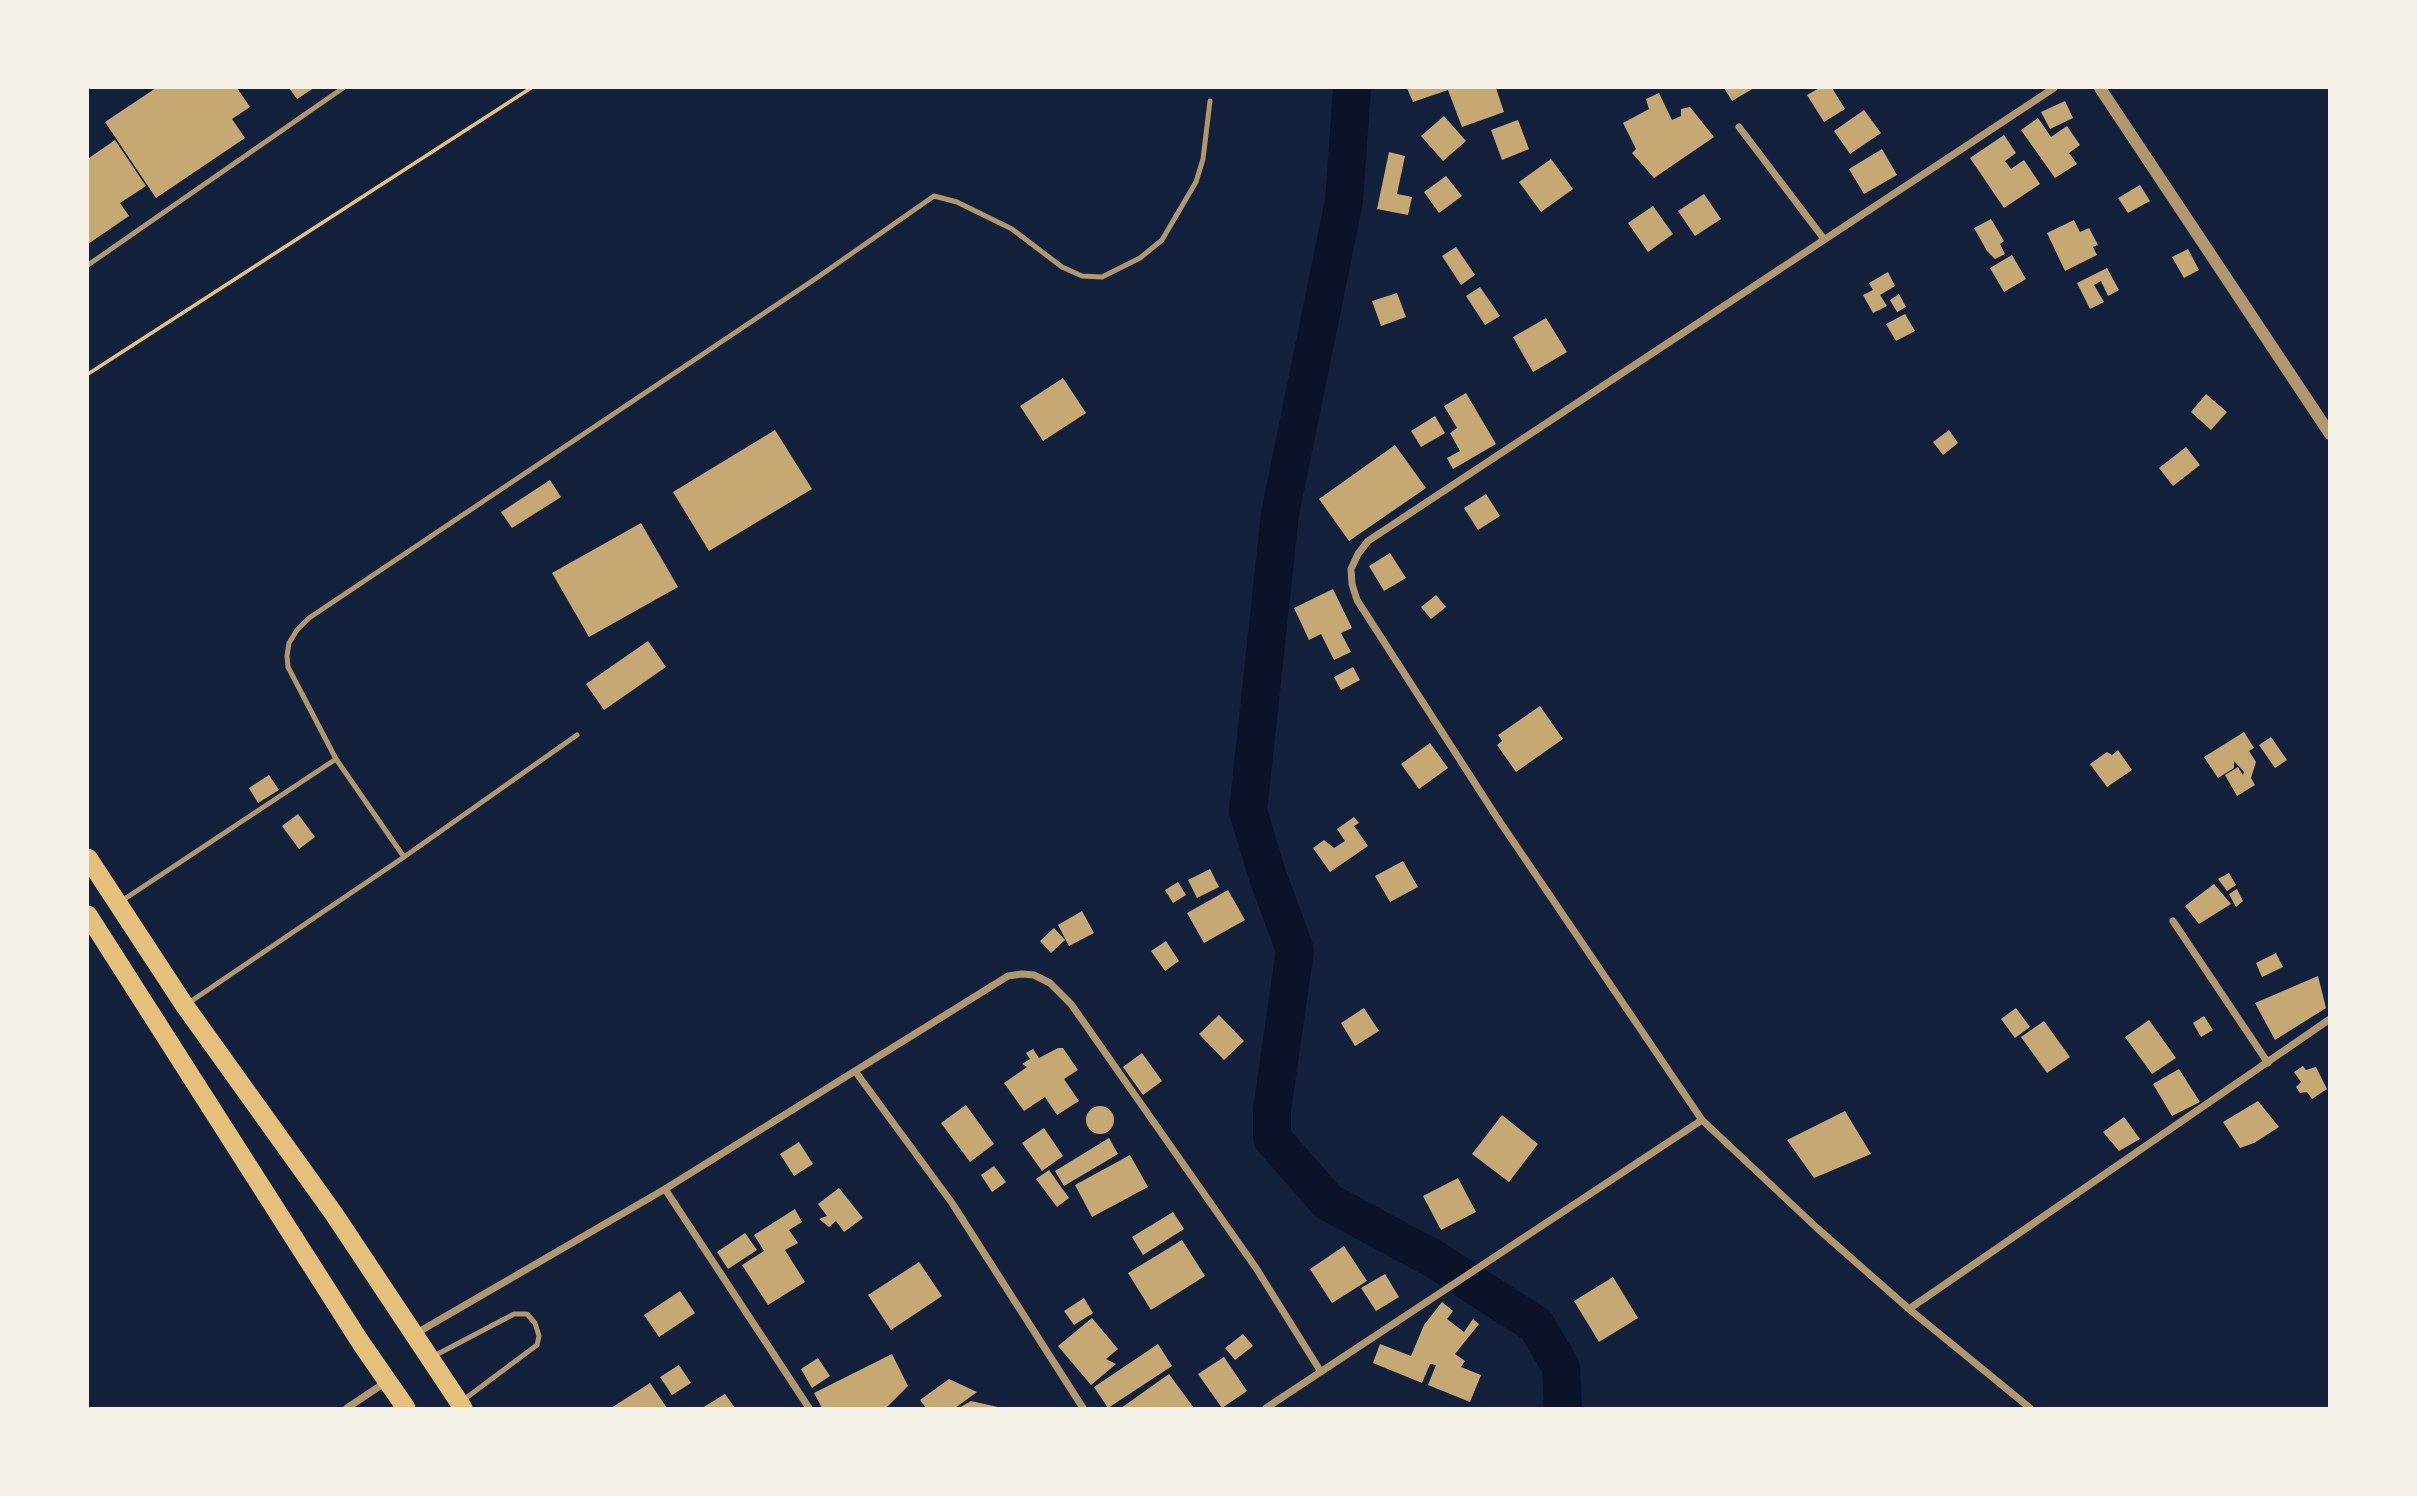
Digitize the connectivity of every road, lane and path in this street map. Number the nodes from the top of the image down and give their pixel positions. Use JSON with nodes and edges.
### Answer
{"nodes":[{"id":1,"x":344,"y":88,"type":"edge"},
{"id":2,"x":531,"y":88,"type":"edge"},
{"id":3,"x":2054,"y":88,"type":"edge"},
{"id":4,"x":2100,"y":88,"type":"edge"},
{"id":5,"x":1210,"y":101,"type":"dead end"},
{"id":6,"x":1739,"y":127,"type":"dead end"},
{"id":7,"x":1824,"y":239,"type":"junction"},
{"id":8,"x":88,"y":265,"type":"edge"},
{"id":9,"x":88,"y":374,"type":"edge"},
{"id":10,"x":2329,"y":434,"type":"edge"},
{"id":11,"x":577,"y":735,"type":"dead end"},
{"id":12,"x":336,"y":759,"type":"junction"},
{"id":13,"x":404,"y":857,"type":"junction"},
{"id":14,"x":88,"y":858,"type":"edge"},
{"id":15,"x":118,"y":903,"type":"junction"},
{"id":16,"x":88,"y":915,"type":"edge"},
{"id":17,"x":2173,"y":921,"type":"dead end"},
{"id":18,"x":185,"y":1006,"type":"junction"},
{"id":19,"x":2329,"y":1019,"type":"edge"},
{"id":20,"x":2268,"y":1063,"type":"junction"},
{"id":21,"x":855,"y":1071,"type":"junction"},
{"id":22,"x":1702,"y":1120,"type":"junction"},
{"id":23,"x":665,"y":1189,"type":"junction"},
{"id":24,"x":1909,"y":1309,"type":"junction"},
{"id":25,"x":414,"y":1334,"type":"junction"},
{"id":26,"x":430,"y":1358,"type":"junction"},
{"id":27,"x":1321,"y":1372,"type":"junction"},
{"id":28,"x":387,"y":1381,"type":"junction"},
{"id":29,"x":461,"y":1406,"type":"edge"},
{"id":30,"x":347,"y":1409,"type":"edge"},
{"id":31,"x":406,"y":1409,"type":"edge"},
{"id":32,"x":809,"y":1409,"type":"edge"},
{"id":33,"x":1083,"y":1409,"type":"edge"},
{"id":34,"x":1266,"y":1409,"type":"edge"},
{"id":35,"x":2030,"y":1409,"type":"edge"}],
"edges":[{"from":1,"to":8,"type":"lane"},
{"from":2,"to":9,"type":"path"},
{"from":3,"to":7,"type":"street"},
{"from":4,"to":10,"type":"street"},
{"from":5,"to":12,"type":"lane"},
{"from":6,"to":7,"type":"street"},
{"from":7,"to":22,"type":"street"},
{"from":11,"to":13,"type":"lane"},
{"from":12,"to":13,"type":"lane"},
{"from":12,"to":15,"type":"lane"},
{"from":13,"to":18,"type":"lane"},
{"from":14,"to":15,"type":"highway"},
{"from":15,"to":18,"type":"highway"},
{"from":16,"to":28,"type":"highway"},
{"from":17,"to":20,"type":"street"},
{"from":18,"to":25,"type":"highway"},
{"from":19,"to":20,"type":"street"},
{"from":20,"to":24,"type":"street"},
{"from":21,"to":23,"type":"street"},
{"from":21,"to":27,"type":"street"},
{"from":21,"to":33,"type":"street"},
{"from":22,"to":24,"type":"street"},
{"from":22,"to":27,"type":"street"},
{"from":23,"to":25,"type":"street"},
{"from":23,"to":32,"type":"street"},
{"from":24,"to":35,"type":"street"},
{"from":25,"to":26,"type":"highway"},
{"from":26,"to":29,"type":"highway"},
{"from":26,"to":29,"type":"lane"},
{"from":27,"to":34,"type":"street"},
{"from":28,"to":30,"type":"street"},
{"from":28,"to":31,"type":"highway"}]}
